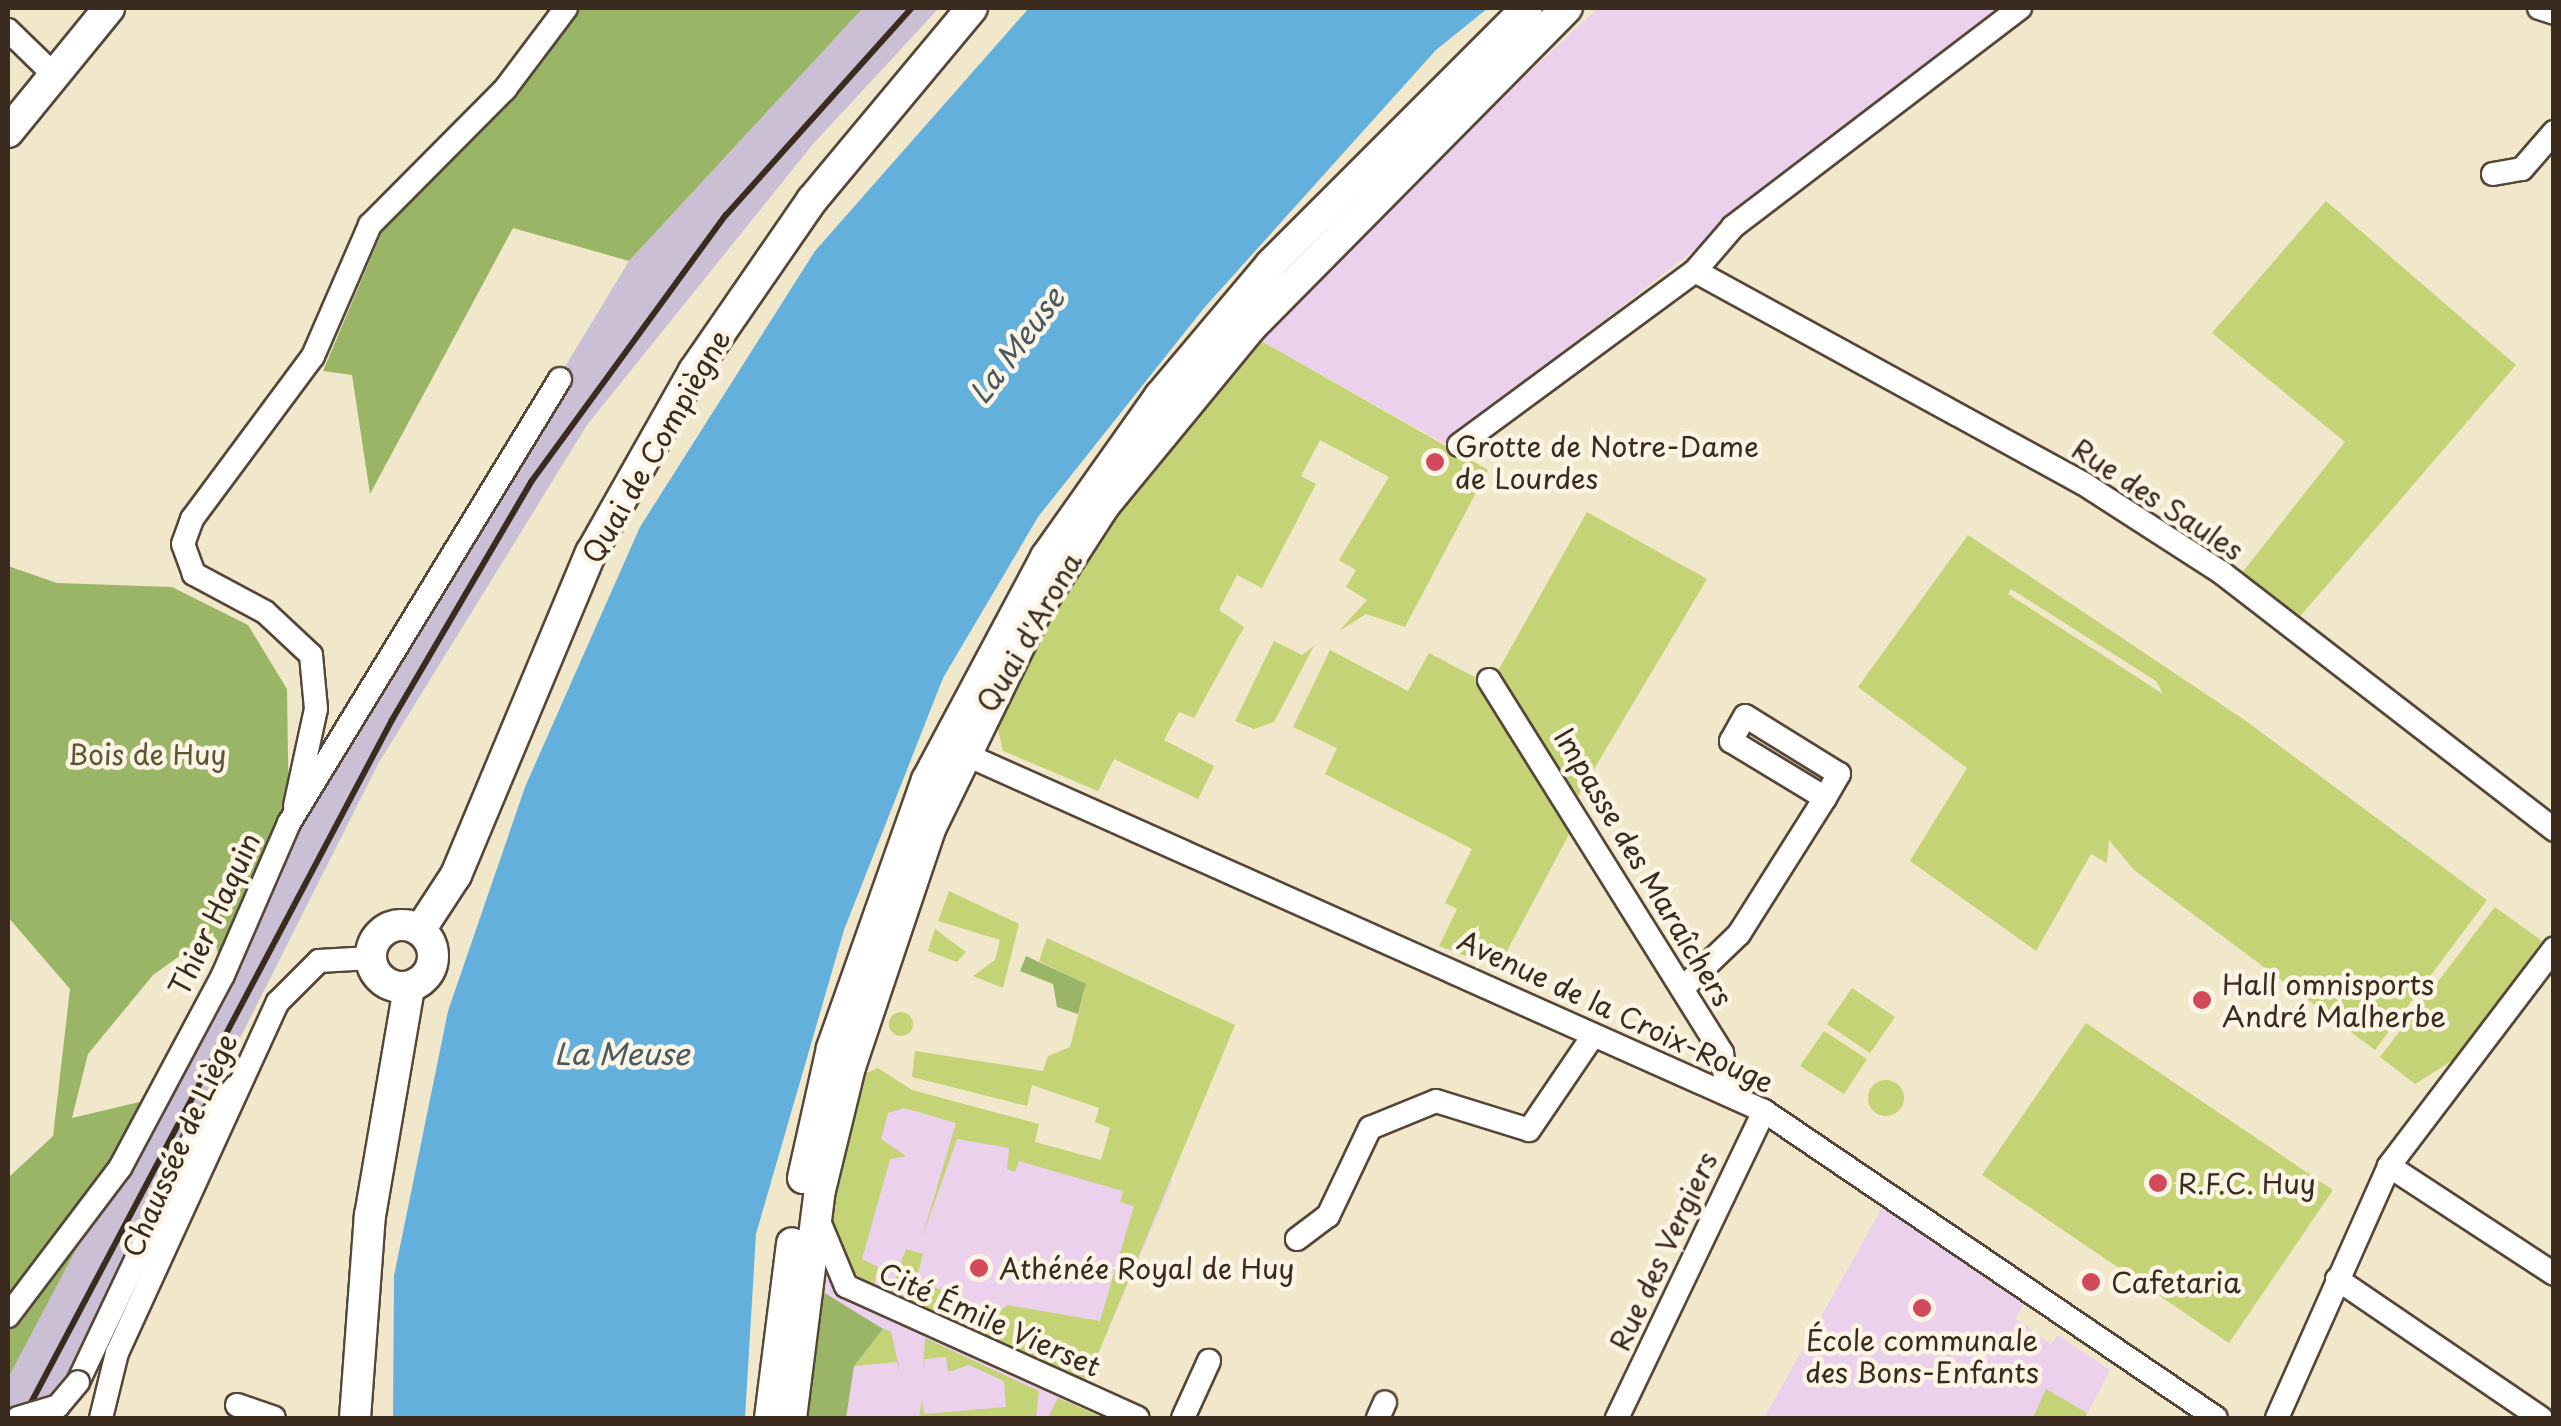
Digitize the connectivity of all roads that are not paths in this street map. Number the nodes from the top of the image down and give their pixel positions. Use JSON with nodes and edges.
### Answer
{"nodes":[{"id":1,"x":109,"y":8,"type":"edge"},
{"id":2,"x":566,"y":8,"type":"edge"},
{"id":3,"x":972,"y":8,"type":"edge"},
{"id":4,"x":1527,"y":8,"type":"edge"},
{"id":5,"x":1568,"y":8,"type":"edge"},
{"id":6,"x":2020,"y":8,"type":"edge"},
{"id":7,"x":2539,"y":8,"type":"edge"},
{"id":8,"x":2554,"y":13,"type":"edge"},
{"id":9,"x":8,"y":30,"type":"edge"},
{"id":10,"x":51,"y":72,"type":"junction"},
{"id":11,"x":8,"y":132,"type":"edge"},
{"id":12,"x":2554,"y":132,"type":"edge"},
{"id":13,"x":2493,"y":174,"type":"dead end"},
{"id":14,"x":1695,"y":271,"type":"junction"},
{"id":15,"x":560,"y":379,"type":"dead end"},
{"id":16,"x":1459,"y":445,"type":"dead end"},
{"id":17,"x":1489,"y":680,"type":"dead end"},
{"id":18,"x":953,"y":749,"type":"junction"},
{"id":19,"x":1825,"y":798,"type":"dead end"},
{"id":20,"x":289,"y":823,"type":"junction"},
{"id":21,"x":2554,"y":830,"type":"edge"},
{"id":22,"x":420,"y":930,"type":"junction"},
{"id":23,"x":2554,"y":948,"type":"edge"},
{"id":24,"x":371,"y":958,"type":"junction"},
{"id":25,"x":409,"y":987,"type":"junction"},
{"id":26,"x":1683,"y":988,"type":"junction"},
{"id":27,"x":1593,"y":1036,"type":"junction"},
{"id":28,"x":242,"y":1080,"type":"junction"},
{"id":29,"x":1727,"y":1094,"type":"junction"},
{"id":30,"x":1764,"y":1111,"type":"junction"},
{"id":31,"x":2389,"y":1166,"type":"junction"},
{"id":32,"x":818,"y":1202,"type":"junction"},
{"id":33,"x":1297,"y":1239,"type":"dead end"},
{"id":34,"x":2554,"y":1274,"type":"edge"},
{"id":35,"x":2337,"y":1280,"type":"junction"},
{"id":36,"x":8,"y":1316,"type":"edge"},
{"id":37,"x":1208,"y":1362,"type":"dead end"},
{"id":38,"x":236,"y":1405,"type":"dead end"},
{"id":39,"x":101,"y":1408,"type":"edge"},
{"id":40,"x":18,"y":1418,"type":"edge"},
{"id":41,"x":84,"y":1418,"type":"edge"},
{"id":42,"x":274,"y":1418,"type":"edge"},
{"id":43,"x":355,"y":1418,"type":"edge"},
{"id":44,"x":770,"y":1418,"type":"edge"},
{"id":45,"x":792,"y":1418,"type":"edge"},
{"id":46,"x":1138,"y":1418,"type":"edge"},
{"id":47,"x":1184,"y":1418,"type":"edge"},
{"id":48,"x":1616,"y":1418,"type":"edge"},
{"id":49,"x":2216,"y":1418,"type":"edge"},
{"id":50,"x":2277,"y":1418,"type":"edge"},
{"id":51,"x":2541,"y":1418,"type":"edge"}],
"edges":[{"from":1,"to":10,"type":"main road"},
{"from":2,"to":20,"type":"street"},
{"from":3,"to":22,"type":"main road","name":"Quai de Compiègne"},
{"from":4,"to":18,"type":"main road","name":"Quai d'Arona"},
{"from":5,"to":18,"type":"main road","name":"Quai d'Arona"},
{"from":6,"to":14,"type":"street"},
{"from":7,"to":8,"type":"street"},
{"from":9,"to":10,"type":"street"},
{"from":10,"to":11,"type":"main road"},
{"from":12,"to":13,"type":"street"},
{"from":14,"to":16,"type":"street"},
{"from":14,"to":21,"type":"street","name":"Rue des Saules"},
{"from":15,"to":20,"type":"street","name":"Thier Haquin"},
{"from":17,"to":26,"type":"street","name":"Impasse des Maraîchers"},
{"from":18,"to":27,"type":"street","name":"Avenue de la Croix-Rouge"},
{"from":18,"to":32,"type":"main road","name":"Quai d'Arona"},
{"from":18,"to":44,"type":"main road","name":"Quai d'Arona"},
{"from":19,"to":26,"type":"street"},
{"from":20,"to":36,"type":"street","name":"Thier Haquin"},
{"from":22,"to":24,"type":"main road"},
{"from":22,"to":25,"type":"main road"},
{"from":23,"to":31,"type":"street"},
{"from":24,"to":25,"type":"main road"},
{"from":24,"to":28,"type":"street","name":"Chaussée de Liège"},
{"from":25,"to":43,"type":"main road"},
{"from":26,"to":29,"type":"street","name":"Impasse des Maraîchers"},
{"from":27,"to":29,"type":"street","name":"Avenue de la Croix-Rouge"},
{"from":27,"to":33,"type":"street"},
{"from":28,"to":39,"type":"street","name":"Chaussée de Liège"},
{"from":28,"to":40,"type":"street","bridge":true},
{"from":29,"to":30,"type":"street","name":"Avenue de la Croix-Rouge"},
{"from":30,"to":48,"type":"street","name":"Rue des Vergiers"},
{"from":30,"to":49,"type":"street","name":"Avenue de la Croix-Rouge"},
{"from":31,"to":34,"type":"street"},
{"from":31,"to":35,"type":"street"},
{"from":32,"to":45,"type":"main road","name":"Quai d'Arona"},
{"from":32,"to":46,"type":"street","name":"Cité Émile Vierset"},
{"from":35,"to":50,"type":"street"},
{"from":35,"to":51,"type":"street"},
{"from":37,"to":47,"type":"street"},
{"from":38,"to":42,"type":"street"},
{"from":39,"to":41,"type":"street","name":"Chaussée de Liège"}]}
